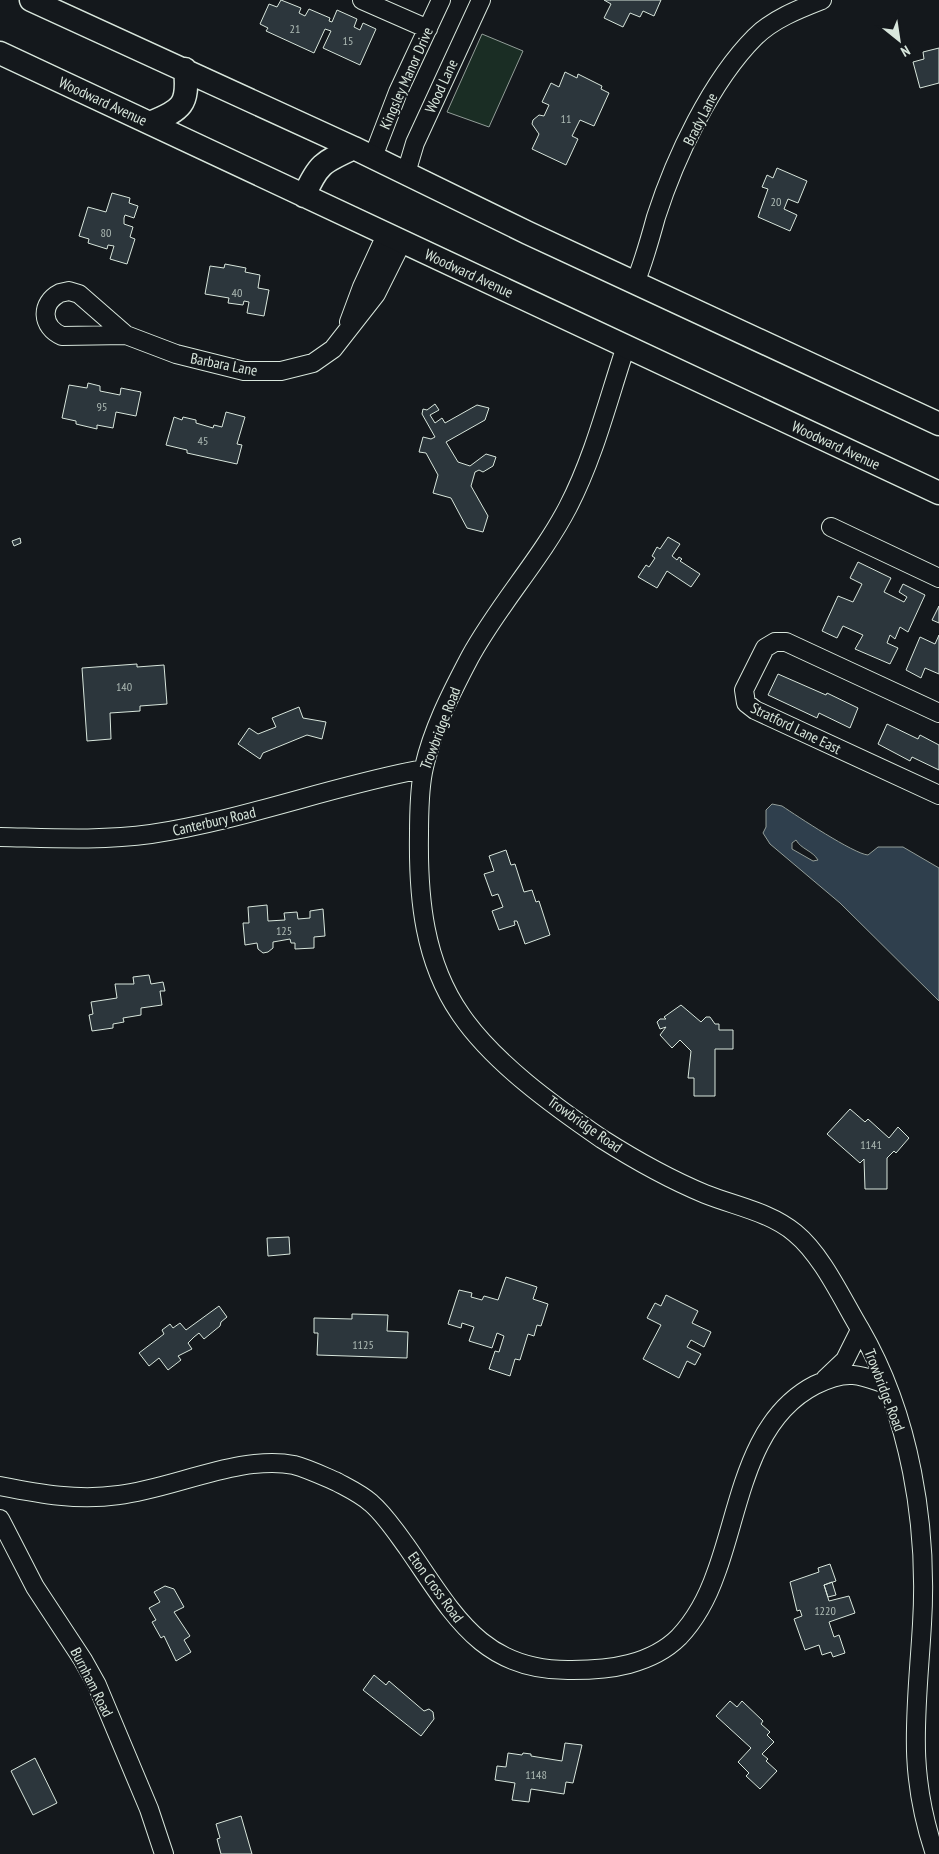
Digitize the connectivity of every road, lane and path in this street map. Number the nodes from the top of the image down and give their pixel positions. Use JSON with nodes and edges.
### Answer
{"nodes":[{"id":1,"x":31,"y":0,"type":"edge"},
{"id":2,"x":362,"y":0,"type":"edge"},
{"id":3,"x":441,"y":0,"type":"edge"},
{"id":4,"x":480,"y":0,"type":"edge"},
{"id":5,"x":822,"y":0,"type":"edge"},
{"id":6,"x":428,"y":29,"type":"junction"},
{"id":7,"x":0,"y":53,"type":"edge"},
{"id":8,"x":185,"y":69,"type":"junction"},
{"id":9,"x":150,"y":123,"type":"junction"},
{"id":10,"x":363,"y":152,"type":"junction"},
{"id":11,"x":406,"y":173,"type":"junction"},
{"id":12,"x":304,"y":196,"type":"junction"},
{"id":13,"x":394,"y":239,"type":"junction"},
{"id":14,"x":635,"y":282,"type":"junction"},
{"id":15,"x":126,"y":334,"type":"dead end"},
{"id":16,"x":626,"y":346,"type":"junction"},
{"id":17,"x":939,"y":424,"type":"edge"},
{"id":18,"x":939,"y":493,"type":"edge"},
{"id":19,"x":831,"y":528,"type":"dead end"},
{"id":20,"x":939,"y":578,"type":"edge"},
{"id":21,"x":939,"y":712,"type":"edge"},
{"id":22,"x":423,"y":769,"type":"junction"},
{"id":23,"x":939,"y":795,"type":"edge"},
{"id":24,"x":0,"y":837,"type":"edge"},
{"id":25,"x":860,"y":1330,"type":"junction"},
{"id":26,"x":818,"y":1383,"type":"junction"},
{"id":27,"x":886,"y":1384,"type":"junction"},
{"id":28,"x":0,"y":1486,"type":"edge"},
{"id":29,"x":0,"y":1519,"type":"edge"},
{"id":30,"x":164,"y":1854,"type":"edge"},
{"id":31,"x":935,"y":1854,"type":"edge"}],
"edges":[{"from":1,"to":8,"type":"main road"},
{"from":2,"to":6,"type":"street"},
{"from":3,"to":6,"type":"street","name":"Kingsley Manor Drive"},
{"from":4,"to":11,"type":"street","name":"Wood Lane"},
{"from":5,"to":14,"type":"street","name":"Brady Lane"},
{"from":6,"to":10,"type":"street","name":"Kingsley Manor Drive"},
{"from":7,"to":9,"type":"main road","name":"Woodward Avenue"},
{"from":8,"to":9,"type":"main road"},
{"from":8,"to":10,"type":"main road"},
{"from":9,"to":12,"type":"main road","name":"Woodward Avenue"},
{"from":10,"to":11,"type":"main road"},
{"from":10,"to":12,"type":"main road"},
{"from":11,"to":14,"type":"main road"},
{"from":12,"to":13,"type":"main road","name":"Woodward Avenue"},
{"from":13,"to":15,"type":"street","name":"Barbara Lane"},
{"from":13,"to":16,"type":"main road","name":"Woodward Avenue"},
{"from":14,"to":17,"type":"main road"},
{"from":16,"to":18,"type":"main road","name":"Woodward Avenue"},
{"from":16,"to":22,"type":"street","name":"Trowbridge Road"},
{"from":19,"to":20,"type":"street"},
{"from":21,"to":23,"type":"street","name":"Stratford Lane East"},
{"from":22,"to":24,"type":"street","name":"Canterbury Road"},
{"from":22,"to":25,"type":"street","name":"Trowbridge Road"},
{"from":25,"to":26,"type":"street","name":"Eton Cross Road"},
{"from":25,"to":27,"type":"street","name":"Trowbridge Road"},
{"from":26,"to":27,"type":"street","name":"Eton Cross Road"},
{"from":26,"to":28,"type":"street","name":"Eton Cross Road"},
{"from":27,"to":31,"type":"street","name":"Trowbridge Road"},
{"from":29,"to":30,"type":"street","name":"Burnham Road"}]}
